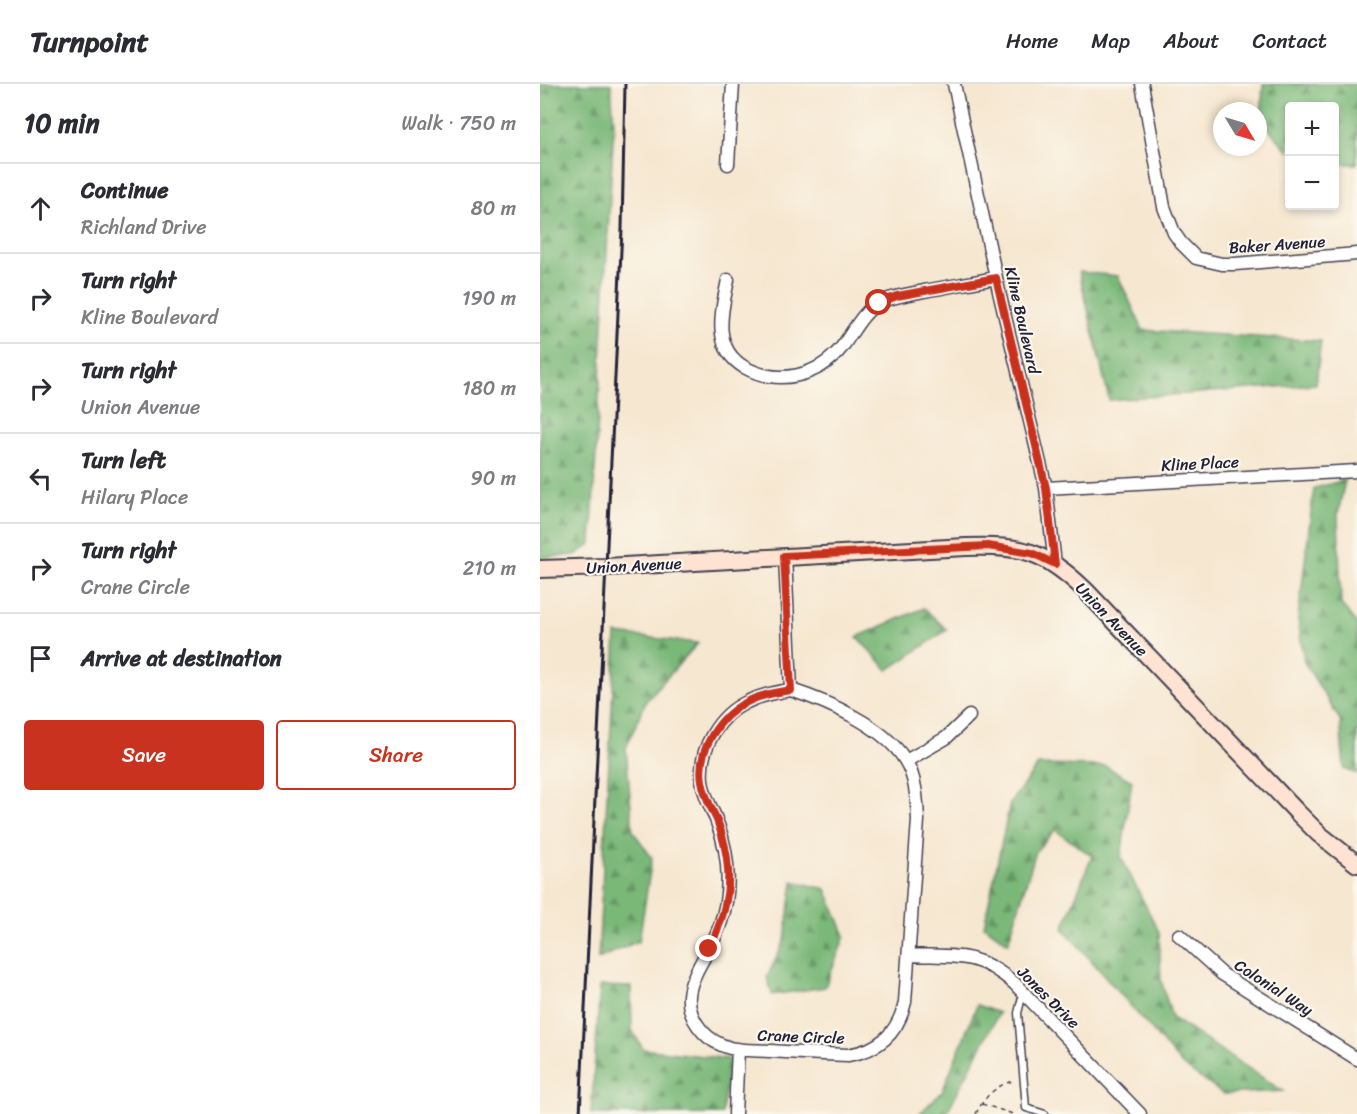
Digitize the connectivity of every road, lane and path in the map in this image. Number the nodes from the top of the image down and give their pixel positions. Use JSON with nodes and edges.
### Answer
{"nodes":[{"id":1,"x":733,"y":84,"type":"edge"},
{"id":2,"x":954,"y":84,"type":"edge"},
{"id":3,"x":1142,"y":84,"type":"edge"},
{"id":4,"x":728,"y":164,"type":"dead end"},
{"id":5,"x":1357,"y":254,"type":"edge"},
{"id":6,"x":996,"y":278,"type":"junction"},
{"id":7,"x":728,"y":280,"type":"dead end"},
{"id":8,"x":1357,"y":471,"type":"edge"},
{"id":9,"x":1046,"y":488,"type":"junction"},
{"id":10,"x":784,"y":556,"type":"junction"},
{"id":11,"x":1055,"y":564,"type":"junction"},
{"id":12,"x":540,"y":569,"type":"edge"},
{"id":13,"x":791,"y":690,"type":"junction"},
{"id":14,"x":969,"y":716,"type":"dead end"},
{"id":15,"x":906,"y":761,"type":"junction"},
{"id":16,"x":1357,"y":864,"type":"edge"},
{"id":17,"x":1179,"y":935,"type":"dead end"},
{"id":18,"x":910,"y":955,"type":"junction"},
{"id":19,"x":1023,"y":993,"type":"junction"},
{"id":20,"x":738,"y":1049,"type":"junction"},
{"id":21,"x":1357,"y":1059,"type":"edge"},
{"id":22,"x":1024,"y":1078,"type":"junction"},
{"id":23,"x":982,"y":1104,"type":"junction"},
{"id":24,"x":735,"y":1114,"type":"edge"},
{"id":25,"x":976,"y":1114,"type":"edge"},
{"id":26,"x":1013,"y":1114,"type":"edge"},
{"id":27,"x":1045,"y":1114,"type":"edge"},
{"id":28,"x":1140,"y":1114,"type":"edge"}],
"edges":[{"from":1,"to":4,"type":"street"},
{"from":2,"to":6,"type":"street","name":"Kline Boulevard"},
{"from":3,"to":5,"type":"street","name":"Baker Avenue"},
{"from":6,"to":7,"type":"street"},
{"from":6,"to":9,"type":"street","name":"Kline Boulevard"},
{"from":8,"to":9,"type":"street","name":"Kline Place"},
{"from":9,"to":11,"type":"street","name":"Kline Boulevard"},
{"from":10,"to":11,"type":"main road","name":"Union Avenue"},
{"from":10,"to":12,"type":"main road","name":"Union Avenue"},
{"from":10,"to":13,"type":"street"},
{"from":11,"to":16,"type":"main road","name":"Union Avenue"},
{"from":13,"to":15,"type":"street","name":"Crane Circle"},
{"from":13,"to":20,"type":"street","name":"Crane Circle"},
{"from":14,"to":15,"type":"street"},
{"from":15,"to":18,"type":"street","name":"Crane Circle"},
{"from":17,"to":21,"type":"street","name":"Colonial Way"},
{"from":18,"to":19,"type":"street","name":"Jones Drive"},
{"from":18,"to":20,"type":"street","name":"Crane Circle"},
{"from":19,"to":22,"type":"lane"},
{"from":19,"to":28,"type":"street","name":"Jones Drive"},
{"from":20,"to":24,"type":"street"},
{"from":22,"to":23,"type":"path"},
{"from":22,"to":27,"type":"lane"},
{"from":23,"to":25,"type":"path"},
{"from":23,"to":26,"type":"path"}]}
